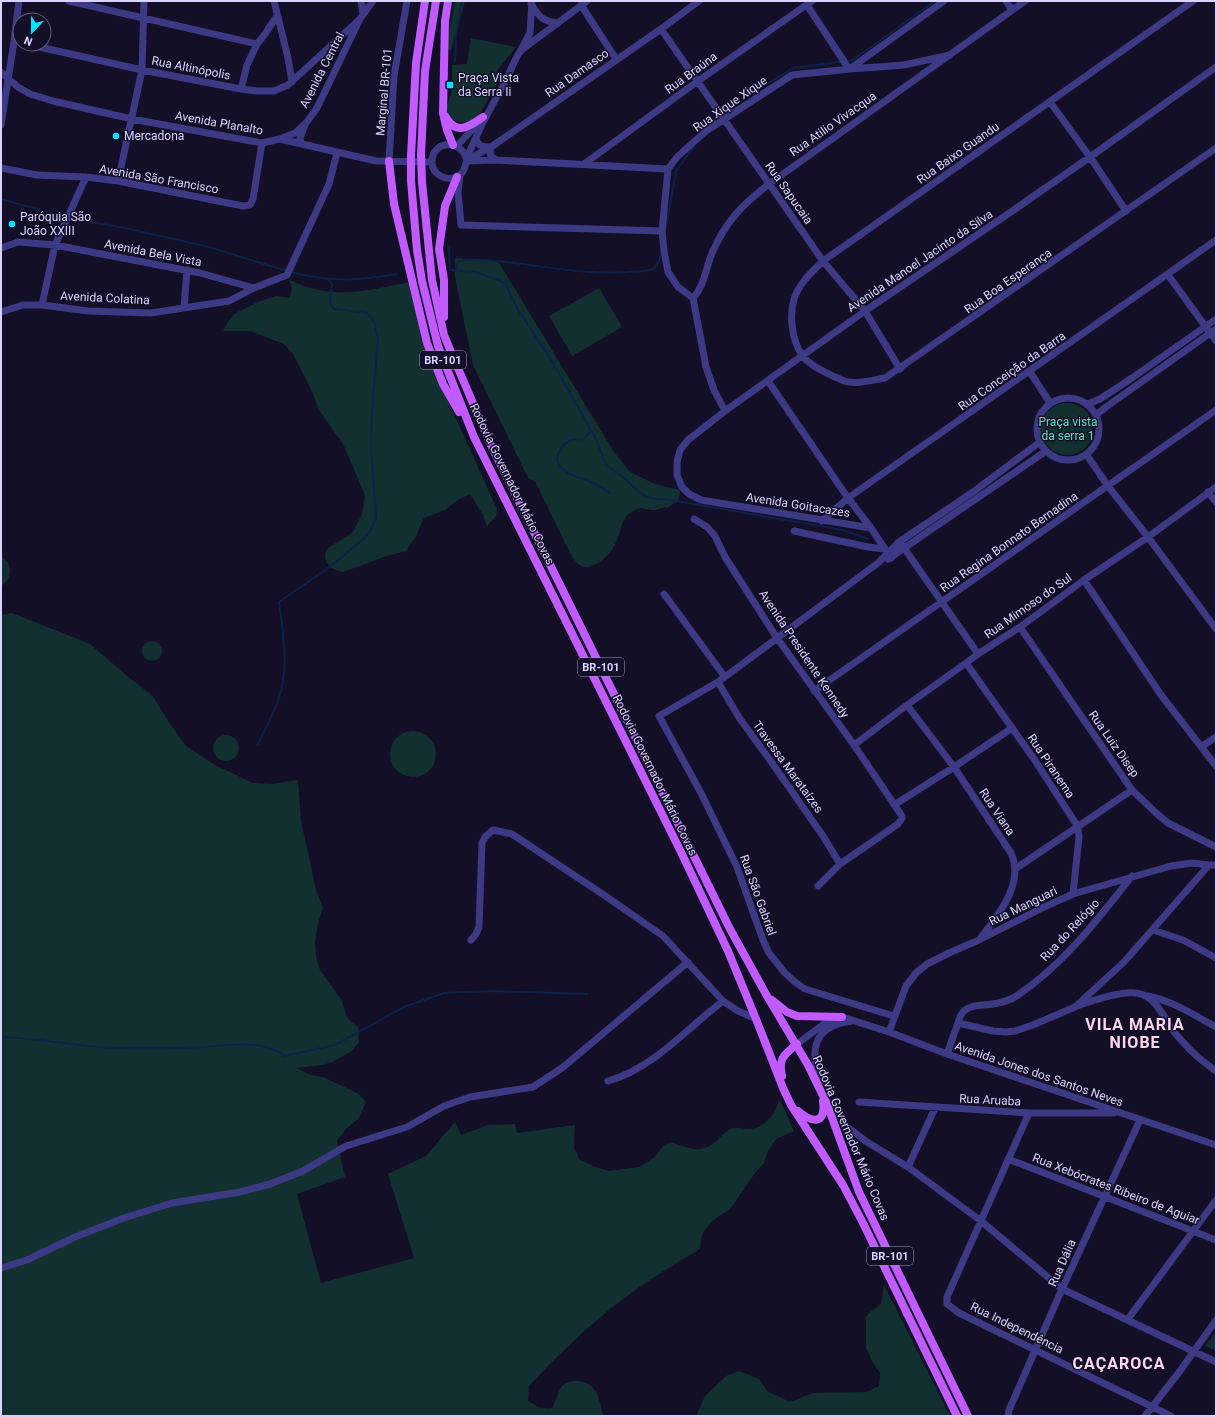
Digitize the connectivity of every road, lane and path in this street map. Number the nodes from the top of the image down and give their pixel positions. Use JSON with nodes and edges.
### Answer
{"nodes":[{"id":1,"x":19,"y":1,"type":"edge"},
{"id":2,"x":69,"y":1,"type":"edge"},
{"id":3,"x":144,"y":1,"type":"edge"},
{"id":4,"x":274,"y":1,"type":"edge"},
{"id":5,"x":361,"y":1,"type":"edge"},
{"id":6,"x":373,"y":1,"type":"edge"},
{"id":7,"x":407,"y":1,"type":"edge"},
{"id":8,"x":425,"y":1,"type":"edge"},
{"id":9,"x":436,"y":1,"type":"edge"},
{"id":10,"x":448,"y":1,"type":"edge"},
{"id":11,"x":699,"y":1,"type":"edge"},
{"id":12,"x":944,"y":1,"type":"edge"},
{"id":13,"x":1006,"y":1,"type":"edge"},
{"id":14,"x":1025,"y":1,"type":"edge"},
{"id":15,"x":1193,"y":1,"type":"edge"},
{"id":16,"x":531,"y":2,"type":"edge"},
{"id":17,"x":584,"y":3,"type":"edge"},
{"id":18,"x":809,"y":3,"type":"edge"},
{"id":19,"x":1012,"y":10,"type":"junction"},
{"id":20,"x":18,"y":12,"type":"edge"},
{"id":21,"x":277,"y":16,"type":"junction"},
{"id":22,"x":361,"y":16,"type":"junction"},
{"id":23,"x":144,"y":19,"type":"junction"},
{"id":24,"x":558,"y":23,"type":"junction"},
{"id":25,"x":661,"y":29,"type":"junction"},
{"id":26,"x":336,"y":40,"type":"junction"},
{"id":27,"x":257,"y":44,"type":"junction"},
{"id":28,"x":345,"y":49,"type":"junction"},
{"id":29,"x":52,"y":50,"type":"edge"},
{"id":30,"x":15,"y":52,"type":"edge"},
{"id":31,"x":520,"y":52,"type":"junction"},
{"id":32,"x":950,"y":54,"type":"junction"},
{"id":33,"x":616,"y":59,"type":"junction"},
{"id":34,"x":1216,"y":67,"type":"edge"},
{"id":35,"x":850,"y":69,"type":"junction"},
{"id":36,"x":142,"y":70,"type":"junction"},
{"id":37,"x":1,"y":72,"type":"edge"},
{"id":38,"x":9,"y":78,"type":"junction"},
{"id":39,"x":698,"y":81,"type":"junction"},
{"id":40,"x":292,"y":82,"type":"junction"},
{"id":41,"x":241,"y":89,"type":"junction"},
{"id":42,"x":1050,"y":102,"type":"junction"},
{"id":43,"x":2,"y":112,"type":"edge"},
{"id":44,"x":443,"y":113,"type":"junction"},
{"id":45,"x":485,"y":116,"type":"junction"},
{"id":46,"x":132,"y":118,"type":"junction"},
{"id":47,"x":724,"y":118,"type":"junction"},
{"id":48,"x":306,"y":123,"type":"junction"},
{"id":49,"x":1,"y":125,"type":"edge"},
{"id":50,"x":476,"y":138,"type":"junction"},
{"id":51,"x":280,"y":139,"type":"junction"},
{"id":52,"x":262,"y":143,"type":"junction"},
{"id":53,"x":301,"y":143,"type":"junction"},
{"id":54,"x":455,"y":145,"type":"junction"},
{"id":55,"x":491,"y":147,"type":"junction"},
{"id":56,"x":1216,"y":148,"type":"edge"},
{"id":57,"x":337,"y":153,"type":"junction"},
{"id":58,"x":600,"y":154,"type":"junction"},
{"id":59,"x":1090,"y":157,"type":"junction"},
{"id":60,"x":466,"y":160,"type":"junction"},
{"id":61,"x":496,"y":160,"type":"junction"},
{"id":62,"x":389,"y":161,"type":"junction"},
{"id":63,"x":432,"y":162,"type":"junction"},
{"id":64,"x":584,"y":164,"type":"junction"},
{"id":65,"x":603,"y":165,"type":"junction"},
{"id":66,"x":1,"y":168,"type":"edge"},
{"id":67,"x":668,"y":169,"type":"junction"},
{"id":68,"x":458,"y":176,"type":"junction"},
{"id":69,"x":86,"y":177,"type":"junction"},
{"id":70,"x":118,"y":181,"type":"junction"},
{"id":71,"x":769,"y":184,"type":"junction"},
{"id":72,"x":1126,"y":211,"type":"junction"},
{"id":73,"x":662,"y":231,"type":"junction"},
{"id":74,"x":1216,"y":240,"type":"edge"},
{"id":75,"x":55,"y":245,"type":"junction"},
{"id":76,"x":1,"y":248,"type":"edge"},
{"id":77,"x":823,"y":261,"type":"junction"},
{"id":78,"x":187,"y":270,"type":"junction"},
{"id":79,"x":1168,"y":275,"type":"junction"},
{"id":80,"x":254,"y":288,"type":"junction"},
{"id":81,"x":692,"y":298,"type":"junction"},
{"id":82,"x":42,"y":305,"type":"junction"},
{"id":83,"x":184,"y":308,"type":"junction"},
{"id":84,"x":865,"y":311,"type":"junction"},
{"id":85,"x":1,"y":312,"type":"edge"},
{"id":86,"x":1216,"y":319,"type":"edge"},
{"id":87,"x":1205,"y":326,"type":"junction"},
{"id":88,"x":1213,"y":331,"type":"edge"},
{"id":89,"x":444,"y":335,"type":"junction"},
{"id":90,"x":1216,"y":341,"type":"edge"},
{"id":91,"x":802,"y":356,"type":"junction"},
{"id":92,"x":900,"y":370,"type":"junction"},
{"id":93,"x":1030,"y":372,"type":"junction"},
{"id":94,"x":768,"y":382,"type":"junction"},
{"id":95,"x":1050,"y":403,"type":"junction"},
{"id":96,"x":1088,"y":404,"type":"junction"},
{"id":97,"x":1216,"y":410,"type":"edge"},
{"id":98,"x":725,"y":412,"type":"junction"},
{"id":99,"x":1096,"y":415,"type":"junction"},
{"id":100,"x":474,"y":437,"type":"junction"},
{"id":101,"x":1040,"y":442,"type":"junction"},
{"id":102,"x":1046,"y":451,"type":"junction"},
{"id":103,"x":1086,"y":454,"type":"junction"},
{"id":104,"x":1108,"y":486,"type":"junction"},
{"id":105,"x":1216,"y":487,"type":"edge"},
{"id":106,"x":1208,"y":492,"type":"junction"},
{"id":107,"x":688,"y":494,"type":"joint"},
{"id":108,"x":848,"y":498,"type":"junction"},
{"id":109,"x":1216,"y":502,"type":"edge"},
{"id":110,"x":694,"y":518,"type":"dead end"},
{"id":111,"x":822,"y":521,"type":"junction"},
{"id":112,"x":870,"y":528,"type":"junction"},
{"id":113,"x":794,"y":530,"type":"dead end"},
{"id":114,"x":1148,"y":537,"type":"junction"},
{"id":115,"x":899,"y":542,"type":"junction"},
{"id":116,"x":904,"y":549,"type":"junction"},
{"id":117,"x":888,"y":553,"type":"junction"},
{"id":118,"x":1084,"y":580,"type":"junction"},
{"id":119,"x":664,"y":594,"type":"dead end"},
{"id":120,"x":942,"y":602,"type":"junction"},
{"id":121,"x":1020,"y":627,"type":"junction"},
{"id":122,"x":1216,"y":629,"type":"edge"},
{"id":123,"x":777,"y":638,"type":"junction"},
{"id":124,"x":978,"y":654,"type":"junction"},
{"id":125,"x":966,"y":663,"type":"junction"},
{"id":126,"x":725,"y":677,"type":"junction"},
{"id":127,"x":718,"y":682,"type":"junction"},
{"id":128,"x":814,"y":691,"type":"junction"},
{"id":129,"x":907,"y":704,"type":"junction"},
{"id":130,"x":1012,"y":728,"type":"junction"},
{"id":131,"x":1216,"y":737,"type":"edge"},
{"id":132,"x":854,"y":745,"type":"junction"},
{"id":133,"x":1201,"y":747,"type":"junction"},
{"id":134,"x":1216,"y":766,"type":"edge"},
{"id":135,"x":954,"y":767,"type":"junction"},
{"id":136,"x":1132,"y":790,"type":"junction"},
{"id":137,"x":894,"y":805,"type":"junction"},
{"id":138,"x":1078,"y":827,"type":"junction"},
{"id":139,"x":1216,"y":847,"type":"edge"},
{"id":140,"x":840,"y":864,"type":"junction"},
{"id":141,"x":1213,"y":865,"type":"edge"},
{"id":142,"x":1015,"y":870,"type":"junction"},
{"id":143,"x":1133,"y":876,"type":"junction"},
{"id":144,"x":818,"y":886,"type":"dead end"},
{"id":145,"x":1074,"y":894,"type":"junction"},
{"id":146,"x":1153,"y":930,"type":"junction"},
{"id":147,"x":471,"y":940,"type":"dead end"},
{"id":148,"x":979,"y":940,"type":"junction"},
{"id":149,"x":1216,"y":958,"type":"edge"},
{"id":150,"x":688,"y":962,"type":"junction"},
{"id":151,"x":767,"y":996,"type":"junction"},
{"id":152,"x":1148,"y":996,"type":"junction"},
{"id":153,"x":723,"y":1000,"type":"junction"},
{"id":154,"x":1074,"y":1007,"type":"junction"},
{"id":155,"x":894,"y":1016,"type":"junction"},
{"id":156,"x":842,"y":1017,"type":"junction"},
{"id":157,"x":756,"y":1019,"type":"junction"},
{"id":158,"x":856,"y":1021,"type":"junction"},
{"id":159,"x":958,"y":1023,"type":"junction"},
{"id":160,"x":1216,"y":1027,"type":"edge"},
{"id":161,"x":889,"y":1032,"type":"junction"},
{"id":162,"x":797,"y":1044,"type":"junction"},
{"id":163,"x":947,"y":1054,"type":"junction"},
{"id":164,"x":1216,"y":1071,"type":"edge"},
{"id":165,"x":608,"y":1081,"type":"dead end"},
{"id":166,"x":783,"y":1088,"type":"junction"},
{"id":167,"x":822,"y":1092,"type":"junction"},
{"id":168,"x":859,"y":1102,"type":"dead end"},
{"id":169,"x":791,"y":1105,"type":"junction"},
{"id":170,"x":935,"y":1108,"type":"junction"},
{"id":171,"x":1121,"y":1112,"type":"junction"},
{"id":172,"x":1029,"y":1113,"type":"junction"},
{"id":173,"x":1140,"y":1120,"type":"junction"},
{"id":174,"x":850,"y":1129,"type":"dead end"},
{"id":175,"x":1216,"y":1145,"type":"edge"},
{"id":176,"x":1008,"y":1159,"type":"junction"},
{"id":177,"x":908,"y":1167,"type":"junction"},
{"id":178,"x":1104,"y":1197,"type":"junction"},
{"id":179,"x":1216,"y":1200,"type":"edge"},
{"id":180,"x":981,"y":1221,"type":"junction"},
{"id":181,"x":1192,"y":1231,"type":"junction"},
{"id":182,"x":1216,"y":1240,"type":"edge"},
{"id":183,"x":1,"y":1268,"type":"edge"},
{"id":184,"x":1062,"y":1289,"type":"junction"},
{"id":185,"x":1128,"y":1319,"type":"junction"},
{"id":186,"x":1216,"y":1320,"type":"edge"},
{"id":187,"x":1036,"y":1349,"type":"junction"},
{"id":188,"x":1193,"y":1352,"type":"junction"},
{"id":189,"x":1216,"y":1362,"type":"edge"},
{"id":190,"x":1152,"y":1407,"type":"junction"},
{"id":191,"x":957,"y":1416,"type":"edge"},
{"id":192,"x":968,"y":1416,"type":"edge"},
{"id":193,"x":1008,"y":1416,"type":"edge"},
{"id":194,"x":1145,"y":1416,"type":"edge"},
{"id":195,"x":1171,"y":1416,"type":"edge"}],
"edges":[{"from":1,"to":20,"type":"street"},
{"from":2,"to":23,"type":"street"},
{"from":3,"to":23,"type":"street"},
{"from":4,"to":21,"type":"street"},
{"from":5,"to":22,"type":"street"},
{"from":6,"to":22,"type":"street","name":"Avenida Central"},
{"from":7,"to":62,"type":"street","name":"Marginal BR-101"},
{"from":8,"to":100,"type":"main road","name":"Rodovia Governador Mário Covas","number":"BR-101","bridge":true},
{"from":9,"to":89,"type":"main road","name":"Rodovia Governador Mário Covas","number":"BR-101","bridge":true},
{"from":10,"to":44,"type":"main road"},
{"from":11,"to":25,"type":"street","name":"Rua Damasco"},
{"from":12,"to":35,"type":"street"},
{"from":13,"to":19,"type":"street"},
{"from":14,"to":19,"type":"street","name":"Rua Atilio Vivacqua"},
{"from":15,"to":42,"type":"street","name":"Rua Baixo Guandu"},
{"from":16,"to":24,"type":"street"},
{"from":16,"to":31,"type":"street"},
{"from":17,"to":24,"type":"street"},
{"from":17,"to":33,"type":"street"},
{"from":18,"to":35,"type":"street"},
{"from":18,"to":39,"type":"street","name":"Rua Braúna"},
{"from":19,"to":32,"type":"street","name":"Rua Atilio Vivacqua"},
{"from":21,"to":27,"type":"street"},
{"from":21,"to":40,"type":"street"},
{"from":22,"to":26,"type":"street","name":"Rua Altinópolis"},
{"from":22,"to":28,"type":"street","name":"Avenida Central"},
{"from":23,"to":27,"type":"street"},
{"from":23,"to":36,"type":"street"},
{"from":24,"to":31,"type":"street"},
{"from":25,"to":33,"type":"street","name":"Rua Damasco"},
{"from":25,"to":39,"type":"street","name":"Rua Sapucaia"},
{"from":26,"to":28,"type":"street"},
{"from":26,"to":40,"type":"street","name":"Rua Altinópolis"},
{"from":27,"to":41,"type":"street"},
{"from":28,"to":48,"type":"street","name":"Avenida Central"},
{"from":29,"to":36,"type":"street","name":"Rua Altinópolis"},
{"from":30,"to":38,"type":"street"},
{"from":31,"to":45,"type":"street"},
{"from":32,"to":35,"type":"street","name":"Rua Xique Xique"},
{"from":32,"to":71,"type":"street","name":"Rua Atilio Vivacqua"},
{"from":33,"to":55,"type":"street","name":"Rua Damasco"},
{"from":34,"to":59,"type":"street","name":"Avenida Manoel Jacinto da Silva"},
{"from":35,"to":47,"type":"street","name":"Rua Xique Xique"},
{"from":36,"to":41,"type":"street","name":"Rua Altinópolis"},
{"from":36,"to":46,"type":"street"},
{"from":37,"to":38,"type":"street","name":"Avenida Planalto"},
{"from":38,"to":43,"type":"street"},
{"from":38,"to":46,"type":"street","name":"Avenida Planalto"},
{"from":39,"to":47,"type":"street","name":"Rua Sapucaia"},
{"from":39,"to":58,"type":"street","name":"Rua Braúna"},
{"from":40,"to":41,"type":"street","name":"Rua Altinópolis"},
{"from":42,"to":59,"type":"street"},
{"from":42,"to":77,"type":"street","name":"Rua Baixo Guandu"},
{"from":43,"to":49,"type":"street"},
{"from":44,"to":45,"type":"main road"},
{"from":44,"to":54,"type":"main road"},
{"from":45,"to":50,"type":"street"},
{"from":45,"to":54,"type":"street"},
{"from":46,"to":52,"type":"street","name":"Avenida Planalto"},
{"from":46,"to":70,"type":"street"},
{"from":47,"to":67,"type":"street","name":"Rua Xique Xique"},
{"from":47,"to":71,"type":"street","name":"Rua Sapucaia"},
{"from":48,"to":51,"type":"street","name":"Avenida Central"},
{"from":48,"to":53,"type":"street"},
{"from":50,"to":55,"type":"street"},
{"from":50,"to":60,"type":"street"},
{"from":51,"to":52,"type":"street","name":"Avenida Planalto"},
{"from":51,"to":53,"type":"street","name":"Avenida Planalto"},
{"from":52,"to":70,"type":"street","name":"Avenida São Francisco"},
{"from":53,"to":57,"type":"street","name":"Avenida Planalto"},
{"from":54,"to":60,"type":"street"},
{"from":54,"to":63,"type":"street"},
{"from":55,"to":60,"type":"street","name":"Rua Damasco"},
{"from":55,"to":61,"type":"street"},
{"from":56,"to":72,"type":"street","name":"Rua Boa Esperança"},
{"from":57,"to":62,"type":"street","name":"Avenida Planalto"},
{"from":57,"to":80,"type":"street","name":"Avenida Colatina"},
{"from":58,"to":64,"type":"street","name":"Rua Braúna"},
{"from":58,"to":65,"type":"street"},
{"from":59,"to":72,"type":"street"},
{"from":59,"to":84,"type":"street","name":"Avenida Manoel Jacinto da Silva"},
{"from":60,"to":61,"type":"street"},
{"from":60,"to":68,"type":"street"},
{"from":61,"to":64,"type":"street"},
{"from":62,"to":63,"type":"street","name":"Avenida Planalto"},
{"from":62,"to":100,"type":"main road"},
{"from":63,"to":68,"type":"street"},
{"from":64,"to":65,"type":"street"},
{"from":65,"to":67,"type":"street"},
{"from":66,"to":69,"type":"street","name":"Avenida São Francisco"},
{"from":67,"to":73,"type":"street"},
{"from":68,"to":73,"type":"street"},
{"from":68,"to":89,"type":"main road"},
{"from":69,"to":70,"type":"street","name":"Avenida São Francisco"},
{"from":69,"to":75,"type":"street"},
{"from":71,"to":77,"type":"street","name":"Rua Sapucaia"},
{"from":71,"to":81,"type":"street","name":"Rua Atilio Vivacqua"},
{"from":72,"to":92,"type":"street","name":"Rua Boa Esperança"},
{"from":73,"to":81,"type":"street"},
{"from":74,"to":79,"type":"street","name":"Rua Conceição da Barra"},
{"from":75,"to":76,"type":"street","name":"Avenida Bela Vista"},
{"from":75,"to":78,"type":"street","name":"Avenida Bela Vista"},
{"from":75,"to":82,"type":"street"},
{"from":77,"to":84,"type":"street","name":"Rua Sapucaia"},
{"from":77,"to":91,"type":"street","name":"Rua Baixo Guandu"},
{"from":78,"to":80,"type":"street","name":"Avenida Bela Vista"},
{"from":78,"to":83,"type":"street"},
{"from":79,"to":87,"type":"street"},
{"from":79,"to":93,"type":"street","name":"Rua Conceição da Barra"},
{"from":80,"to":83,"type":"street","name":"Avenida Colatina"},
{"from":81,"to":98,"type":"street"},
{"from":82,"to":83,"type":"street","name":"Avenida Colatina"},
{"from":82,"to":85,"type":"street","name":"Avenida Colatina"},
{"from":84,"to":91,"type":"street","name":"Avenida Manoel Jacinto da Silva"},
{"from":84,"to":92,"type":"street","name":"Rua Sapucaia"},
{"from":86,"to":87,"type":"street"},
{"from":87,"to":88,"type":"street"},
{"from":87,"to":96,"type":"street"},
{"from":88,"to":90,"type":"street"},
{"from":88,"to":99,"type":"street"},
{"from":89,"to":151,"type":"main road","name":"Rodovia Governador Mário Covas","number":"BR-101"},
{"from":91,"to":92,"type":"street","name":"Rua Boa Esperança"},
{"from":91,"to":94,"type":"street","name":"Avenida Manoel Jacinto da Silva"},
{"from":93,"to":95,"type":"street"},
{"from":93,"to":108,"type":"street","name":"Rua Conceição da Barra"},
{"from":94,"to":98,"type":"street","name":"Avenida Manoel Jacinto da Silva"},
{"from":94,"to":108,"type":"street"},
{"from":95,"to":96,"type":"street"},
{"from":95,"to":101,"type":"street"},
{"from":96,"to":99,"type":"street"},
{"from":97,"to":104,"type":"street","name":"Rua Regina Bonnato Bernadina"},
{"from":98,"to":107,"type":"street","name":"Avenida Manoel Jacinto da Silva"},
{"from":99,"to":103,"type":"street"},
{"from":100,"to":157,"type":"main road","name":"Rodovia Governador Mário Covas","number":"BR-101"},
{"from":101,"to":102,"type":"street"},
{"from":101,"to":115,"type":"street"},
{"from":102,"to":103,"type":"street"},
{"from":102,"to":116,"type":"street"},
{"from":103,"to":104,"type":"street"},
{"from":104,"to":114,"type":"street"},
{"from":104,"to":120,"type":"street","name":"Rua Regina Bonnato Bernadina"},
{"from":105,"to":106,"type":"street","name":"Rua Mimoso do Sul"},
{"from":106,"to":109,"type":"street"},
{"from":106,"to":114,"type":"street","name":"Rua Mimoso do Sul"},
{"from":107,"to":111,"type":"street","name":"Avenida Goitacazes"},
{"from":108,"to":111,"type":"street","name":"Rua Conceição da Barra"},
{"from":108,"to":112,"type":"street"},
{"from":110,"to":123,"type":"street","name":"Avenida Presidente Kennedy"},
{"from":111,"to":112,"type":"street","name":"Avenida Goitacazes"},
{"from":112,"to":117,"type":"street"},
{"from":113,"to":117,"type":"street"},
{"from":114,"to":118,"type":"street","name":"Rua Mimoso do Sul"},
{"from":114,"to":122,"type":"street"},
{"from":115,"to":116,"type":"street"},
{"from":115,"to":117,"type":"street"},
{"from":116,"to":117,"type":"street"},
{"from":116,"to":120,"type":"street"},
{"from":117,"to":123,"type":"street"},
{"from":118,"to":121,"type":"street","name":"Rua Mimoso do Sul"},
{"from":118,"to":133,"type":"street"},
{"from":119,"to":126,"type":"street"},
{"from":120,"to":124,"type":"street"},
{"from":120,"to":128,"type":"street","name":"Rua Regina Bonnato Bernadina"},
{"from":121,"to":124,"type":"street","name":"Rua Mimoso do Sul"},
{"from":121,"to":136,"type":"street","name":"Rua Luiz Disep"},
{"from":123,"to":126,"type":"street"},
{"from":123,"to":128,"type":"street","name":"Avenida Presidente Kennedy"},
{"from":124,"to":125,"type":"street","name":"Rua Mimoso do Sul"},
{"from":125,"to":129,"type":"street","name":"Rua Mimoso do Sul"},
{"from":125,"to":130,"type":"street","name":"Rua Piranema"},
{"from":126,"to":127,"type":"street"},
{"from":127,"to":140,"type":"street","name":"Travessa Marataízes"},
{"from":127,"to":155,"type":"street","name":"Rua São Gabriel"},
{"from":128,"to":132,"type":"street","name":"Avenida Presidente Kennedy"},
{"from":129,"to":132,"type":"street","name":"Rua Mimoso do Sul"},
{"from":129,"to":135,"type":"street","name":"Rua Viana"},
{"from":130,"to":135,"type":"street"},
{"from":130,"to":138,"type":"street","name":"Rua Piranema"},
{"from":131,"to":133,"type":"street"},
{"from":132,"to":137,"type":"street","name":"Avenida Presidente Kennedy"},
{"from":133,"to":134,"type":"street"},
{"from":135,"to":137,"type":"street"},
{"from":135,"to":142,"type":"street","name":"Rua Viana"},
{"from":136,"to":138,"type":"street"},
{"from":136,"to":139,"type":"street","name":"Rua Luiz Disep"},
{"from":137,"to":140,"type":"street","name":"Avenida Presidente Kennedy"},
{"from":138,"to":142,"type":"street"},
{"from":138,"to":145,"type":"street"},
{"from":140,"to":144,"type":"street"},
{"from":141,"to":143,"type":"street","name":"Rua Manguari"},
{"from":141,"to":146,"type":"street"},
{"from":142,"to":148,"type":"street","name":"Rua Viana"},
{"from":143,"to":145,"type":"street","name":"Rua Manguari"},
{"from":143,"to":159,"type":"street","name":"Rua do Relógio"},
{"from":145,"to":148,"type":"street","name":"Rua Manguari"},
{"from":146,"to":149,"type":"street"},
{"from":146,"to":154,"type":"street"},
{"from":147,"to":150,"type":"street"},
{"from":148,"to":155,"type":"street","name":"Rua Manguari"},
{"from":150,"to":153,"type":"street"},
{"from":150,"to":183,"type":"street"},
{"from":151,"to":156,"type":"main road"},
{"from":151,"to":162,"type":"main road","name":"Rodovia Governador Mário Covas","number":"BR-101"},
{"from":152,"to":154,"type":"street"},
{"from":152,"to":160,"type":"street"},
{"from":152,"to":164,"type":"street"},
{"from":153,"to":157,"type":"street"},
{"from":153,"to":165,"type":"street"},
{"from":154,"to":159,"type":"street"},
{"from":155,"to":161,"type":"street","name":"Rua Manguari"},
{"from":156,"to":158,"type":"street","name":"Avenida Jones dos Santos Neves"},
{"from":156,"to":162,"type":"street"},
{"from":157,"to":166,"type":"main road","name":"Rodovia Governador Mário Covas","number":"BR-101"},
{"from":158,"to":161,"type":"street","name":"Avenida Jones dos Santos Neves"},
{"from":158,"to":167,"type":"street","name":"Avenida Jones dos Santos Neves"},
{"from":159,"to":163,"type":"street","name":"Rua do Relógio"},
{"from":161,"to":163,"type":"street","name":"Avenida Jones dos Santos Neves"},
{"from":162,"to":166,"type":"main road"},
{"from":162,"to":167,"type":"main road","name":"Rodovia Governador Mário Covas","number":"BR-101"},
{"from":163,"to":171,"type":"street","name":"Avenida Jones dos Santos Neves"},
{"from":166,"to":169,"type":"main road","name":"Rodovia Governador Mário Covas","number":"BR-101"},
{"from":167,"to":169,"type":"main road"},
{"from":167,"to":192,"type":"main road","name":"Rodovia Governador Mário Covas","number":"BR-101"},
{"from":168,"to":170,"type":"street","name":"Rua Aruaba"},
{"from":169,"to":191,"type":"main road","name":"Rodovia Governador Mário Covas","number":"BR-101"},
{"from":170,"to":172,"type":"street","name":"Rua Aruaba"},
{"from":170,"to":177,"type":"street"},
{"from":171,"to":172,"type":"street","name":"Rua Aruaba"},
{"from":171,"to":173,"type":"street","name":"Avenida Jones dos Santos Neves"},
{"from":172,"to":176,"type":"street"},
{"from":173,"to":175,"type":"street","name":"Avenida Jones dos Santos Neves"},
{"from":173,"to":178,"type":"street","name":"Rua Dália"},
{"from":174,"to":177,"type":"street"},
{"from":176,"to":178,"type":"street","name":"Rua Xebócrates Ribeiro de Aguiar"},
{"from":176,"to":180,"type":"street"},
{"from":177,"to":180,"type":"street"},
{"from":178,"to":181,"type":"street","name":"Rua Xebócrates Ribeiro de Aguiar"},
{"from":178,"to":184,"type":"street","name":"Rua Dália"},
{"from":179,"to":181,"type":"street"},
{"from":180,"to":184,"type":"street"},
{"from":180,"to":187,"type":"street","name":"Rua Independência"},
{"from":181,"to":182,"type":"street","name":"Rua Xebócrates Ribeiro de Aguiar"},
{"from":181,"to":185,"type":"street"},
{"from":184,"to":185,"type":"street"},
{"from":184,"to":187,"type":"street","name":"Rua Dália"},
{"from":185,"to":188,"type":"street"},
{"from":186,"to":188,"type":"street"},
{"from":187,"to":190,"type":"street","name":"Rua Independência"},
{"from":187,"to":193,"type":"street","name":"Rua Dália"},
{"from":188,"to":189,"type":"street"},
{"from":188,"to":190,"type":"street"},
{"from":190,"to":194,"type":"street"},
{"from":190,"to":195,"type":"street","name":"Rua Independência"}]}
